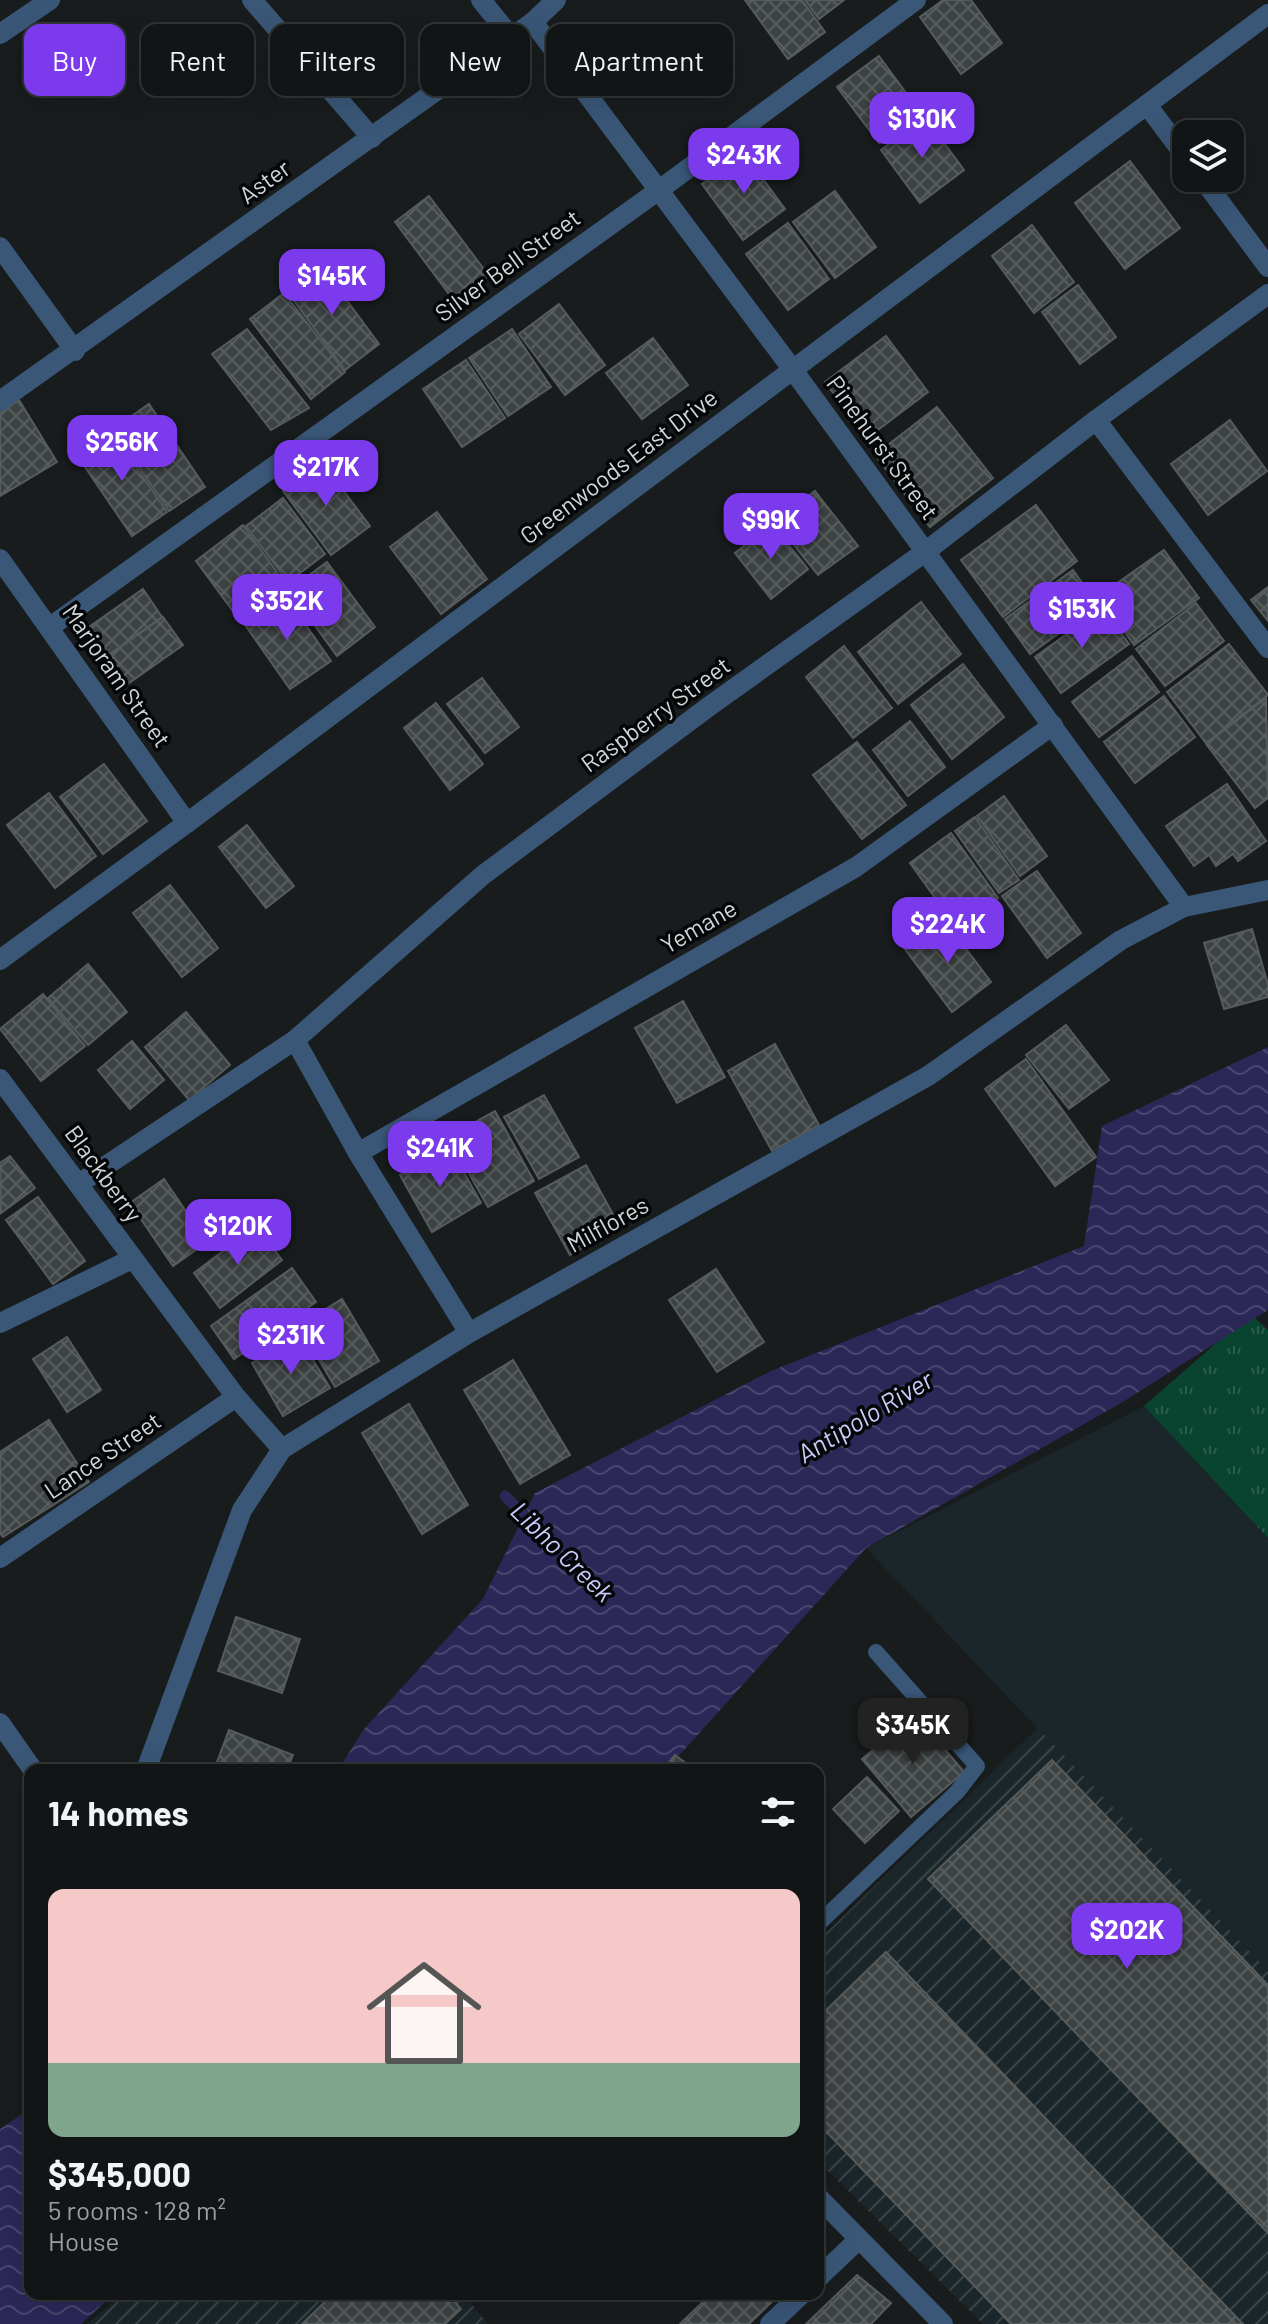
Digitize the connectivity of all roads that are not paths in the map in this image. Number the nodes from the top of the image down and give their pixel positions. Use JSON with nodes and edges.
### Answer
{"nodes":[{"id":1,"x":50,"y":0,"type":"edge"},
{"id":2,"x":252,"y":0,"type":"edge"},
{"id":3,"x":481,"y":0,"type":"edge"},
{"id":4,"x":556,"y":0,"type":"edge"},
{"id":5,"x":916,"y":0,"type":"edge"},
{"id":6,"x":1268,"y":14,"type":"edge"},
{"id":7,"x":533,"y":22,"type":"junction"},
{"id":8,"x":500,"y":24,"type":"edge"},
{"id":9,"x":530,"y":24,"type":"edge"},
{"id":10,"x":0,"y":34,"type":"edge"},
{"id":11,"x":430,"y":96,"type":"edge"},
{"id":12,"x":1147,"y":105,"type":"junction"},
{"id":13,"x":372,"y":138,"type":"junction"},
{"id":14,"x":1172,"y":138,"type":"edge"},
{"id":15,"x":659,"y":190,"type":"junction"},
{"id":16,"x":1212,"y":192,"type":"edge"},
{"id":17,"x":0,"y":247,"type":"edge"},
{"id":18,"x":1268,"y":267,"type":"edge"},
{"id":19,"x":1268,"y":294,"type":"edge"},
{"id":20,"x":75,"y":351,"type":"junction"},
{"id":21,"x":793,"y":370,"type":"junction"},
{"id":22,"x":0,"y":401,"type":"edge"},
{"id":23,"x":1096,"y":420,"type":"junction"},
{"id":24,"x":925,"y":552,"type":"junction"},
{"id":25,"x":0,"y":559,"type":"edge"},
{"id":26,"x":50,"y":627,"type":"junction"},
{"id":27,"x":1268,"y":648,"type":"edge"},
{"id":28,"x":1053,"y":725,"type":"junction"},
{"id":29,"x":187,"y":823,"type":"junction"},
{"id":30,"x":1268,"y":890,"type":"edge"},
{"id":31,"x":1184,"y":907,"type":"junction"},
{"id":32,"x":0,"y":960,"type":"edge"},
{"id":33,"x":295,"y":1040,"type":"junction"},
{"id":34,"x":0,"y":1079,"type":"edge"},
{"id":35,"x":358,"y":1153,"type":"junction"},
{"id":36,"x":80,"y":1183,"type":"junction"},
{"id":37,"x":132,"y":1259,"type":"junction"},
{"id":38,"x":0,"y":1323,"type":"edge"},
{"id":39,"x":469,"y":1333,"type":"junction"},
{"id":40,"x":236,"y":1397,"type":"junction"},
{"id":41,"x":282,"y":1449,"type":"junction"},
{"id":42,"x":0,"y":1558,"type":"edge"},
{"id":43,"x":876,"y":1652,"type":"dead end"},
{"id":44,"x":0,"y":1723,"type":"edge"},
{"id":45,"x":29,"y":1764,"type":"edge"},
{"id":46,"x":148,"y":1764,"type":"edge"},
{"id":47,"x":824,"y":1918,"type":"edge"},
{"id":48,"x":824,"y":2203,"type":"edge"},
{"id":49,"x":858,"y":2240,"type":"junction"},
{"id":50,"x":824,"y":2272,"type":"edge"},
{"id":51,"x":796,"y":2300,"type":"edge"},
{"id":52,"x":770,"y":2324,"type":"edge"},
{"id":53,"x":943,"y":2324,"type":"edge"}],
"edges":[{"from":1,"to":10,"type":"street"},
{"from":2,"to":13,"type":"street"},
{"from":3,"to":8,"type":"street"},
{"from":4,"to":7,"type":"street","name":"Aster"},
{"from":5,"to":15,"type":"street","name":"Silver Bell Street"},
{"from":6,"to":12,"type":"street","name":"Greenwoods East Drive"},
{"from":7,"to":9,"type":"street","name":"Aster"},
{"from":7,"to":15,"type":"street","name":"Pinehurst Street"},
{"from":11,"to":13,"type":"street","name":"Aster"},
{"from":12,"to":14,"type":"street"},
{"from":12,"to":21,"type":"street","name":"Greenwoods East Drive"},
{"from":13,"to":20,"type":"street","name":"Aster"},
{"from":15,"to":21,"type":"street","name":"Pinehurst Street"},
{"from":15,"to":26,"type":"street","name":"Silver Bell Street"},
{"from":16,"to":18,"type":"street"},
{"from":17,"to":20,"type":"street"},
{"from":19,"to":23,"type":"street","name":"Raspberry Street"},
{"from":20,"to":22,"type":"street","name":"Aster"},
{"from":21,"to":24,"type":"street","name":"Pinehurst Street"},
{"from":21,"to":29,"type":"street","name":"Greenwoods East Drive"},
{"from":23,"to":24,"type":"street","name":"Raspberry Street"},
{"from":23,"to":27,"type":"street"},
{"from":24,"to":28,"type":"street","name":"Pinehurst Street"},
{"from":24,"to":33,"type":"street","name":"Raspberry Street"},
{"from":25,"to":26,"type":"street","name":"Marjoram Street"},
{"from":26,"to":29,"type":"street","name":"Marjoram Street"},
{"from":28,"to":31,"type":"street","name":"Pinehurst Street"},
{"from":28,"to":35,"type":"street","name":"Yemane"},
{"from":29,"to":32,"type":"street","name":"Greenwoods East Drive"},
{"from":30,"to":31,"type":"street","name":"Milflores"},
{"from":31,"to":39,"type":"street","name":"Milflores"},
{"from":33,"to":35,"type":"street"},
{"from":33,"to":36,"type":"street","name":"Raspberry Street"},
{"from":34,"to":36,"type":"street","name":"Blackberry"},
{"from":35,"to":39,"type":"street"},
{"from":36,"to":37,"type":"street","name":"Blackberry"},
{"from":37,"to":38,"type":"street"},
{"from":37,"to":40,"type":"street","name":"Blackberry"},
{"from":39,"to":41,"type":"street","name":"Milflores"},
{"from":40,"to":41,"type":"street","name":"Blackberry"},
{"from":40,"to":42,"type":"street","name":"Lance Street"},
{"from":41,"to":46,"type":"street","name":"Milflores"},
{"from":43,"to":47,"type":"lane"},
{"from":44,"to":45,"type":"street"},
{"from":48,"to":49,"type":"street"},
{"from":49,"to":50,"type":"street"},
{"from":49,"to":53,"type":"street"},
{"from":51,"to":52,"type":"street"}]}
